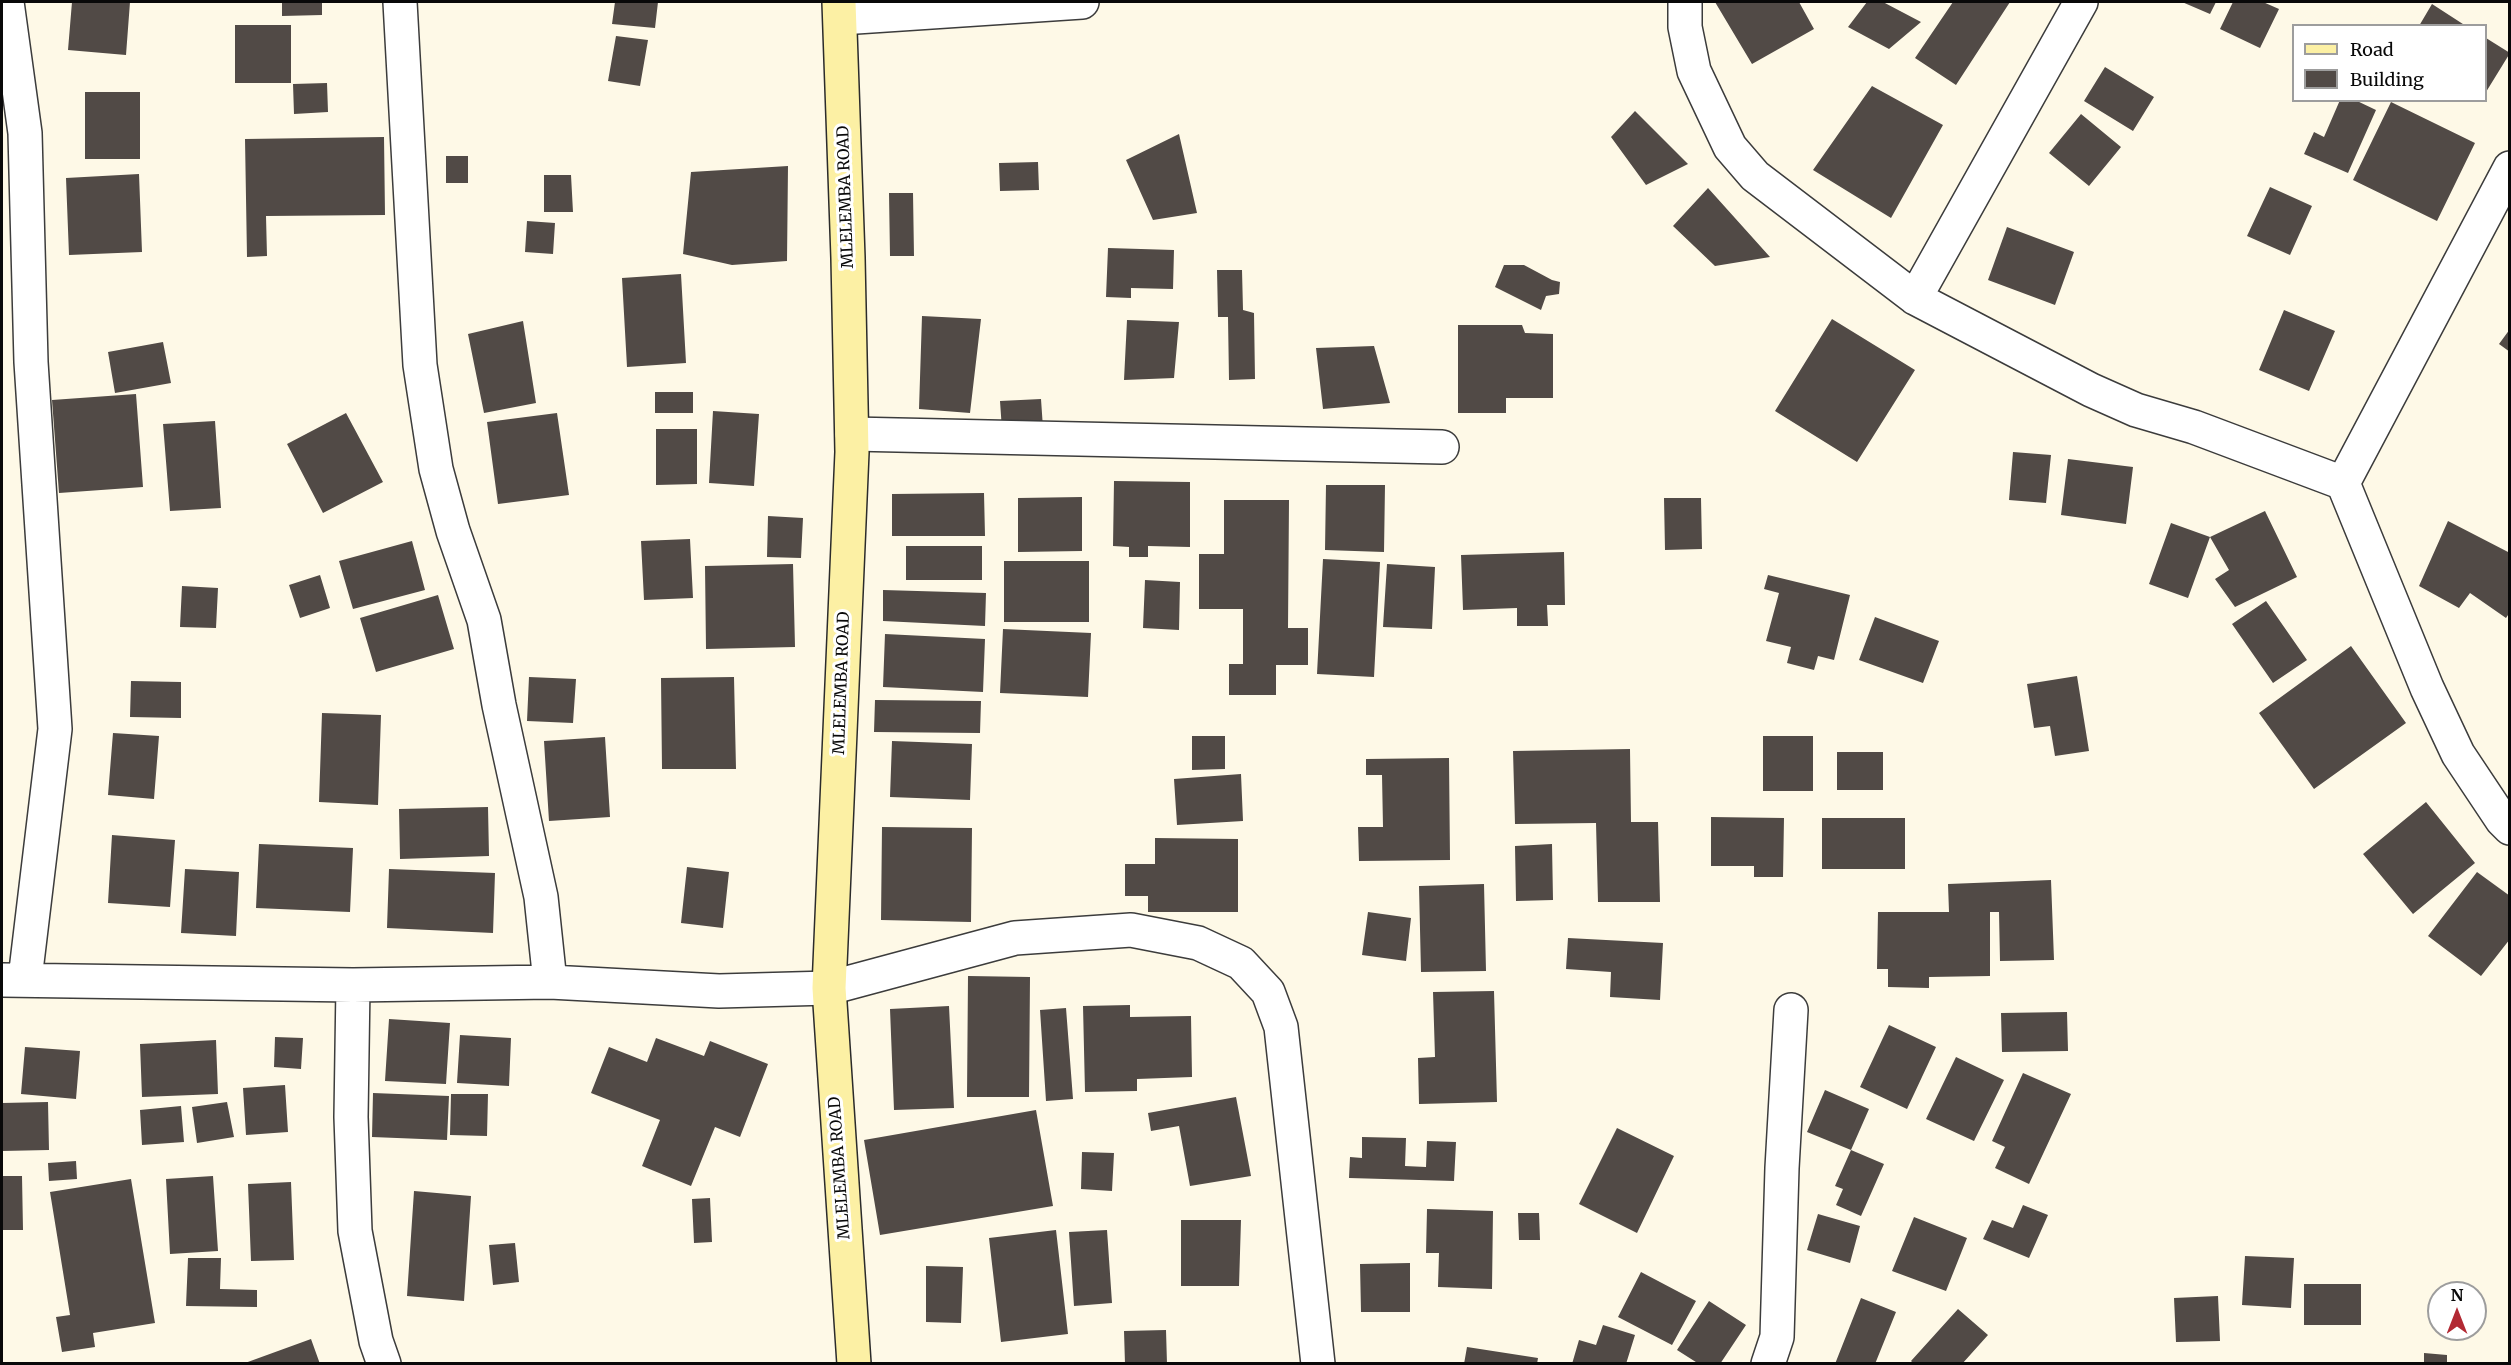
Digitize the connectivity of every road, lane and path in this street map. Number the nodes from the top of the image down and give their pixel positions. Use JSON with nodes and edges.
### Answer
{"nodes":[{"id":1,"x":7,"y":2,"type":"edge"},
{"id":2,"x":400,"y":2,"type":"edge"},
{"id":3,"x":1082,"y":2,"type":"edge"},
{"id":4,"x":1685,"y":2,"type":"edge"},
{"id":5,"x":2081,"y":2,"type":"edge"},
{"id":6,"x":840,"y":10,"type":"edge"},
{"id":7,"x":2510,"y":168,"type":"edge"},
{"id":8,"x":15,"y":212,"type":"edge"},
{"id":9,"x":1915,"y":298,"type":"junction"},
{"id":10,"x":852,"y":434,"type":"junction"},
{"id":11,"x":1442,"y":447,"type":"dead end"},
{"id":12,"x":2343,"y":483,"type":"junction"},
{"id":13,"x":2510,"y":828,"type":"edge"},
{"id":14,"x":13,"y":979,"type":"edge"},
{"id":15,"x":550,"y":981,"type":"junction"},
{"id":16,"x":353,"y":985,"type":"junction"},
{"id":17,"x":829,"y":988,"type":"junction"},
{"id":18,"x":1791,"y":1010,"type":"dead end"},
{"id":19,"x":384,"y":1364,"type":"edge"},
{"id":20,"x":854,"y":1364,"type":"edge"},
{"id":21,"x":1318,"y":1364,"type":"edge"},
{"id":22,"x":1768,"y":1364,"type":"edge"}],
"edges":[{"from":1,"to":8,"type":"street"},
{"from":2,"to":15,"type":"street"},
{"from":3,"to":6,"type":"street"},
{"from":4,"to":9,"type":"street"},
{"from":5,"to":9,"type":"street"},
{"from":6,"to":10,"type":"street","name":"MLELEMBA ROAD"},
{"from":7,"to":12,"type":"street"},
{"from":8,"to":14,"type":"street"},
{"from":9,"to":12,"type":"street"},
{"from":10,"to":11,"type":"street"},
{"from":10,"to":17,"type":"street","name":"MLELEMBA ROAD"},
{"from":12,"to":13,"type":"street"},
{"from":14,"to":16,"type":"street"},
{"from":15,"to":16,"type":"street"},
{"from":15,"to":17,"type":"street"},
{"from":16,"to":19,"type":"street"},
{"from":17,"to":20,"type":"street","name":"MLELEMBA ROAD"},
{"from":17,"to":21,"type":"street"},
{"from":18,"to":22,"type":"street"}]}
